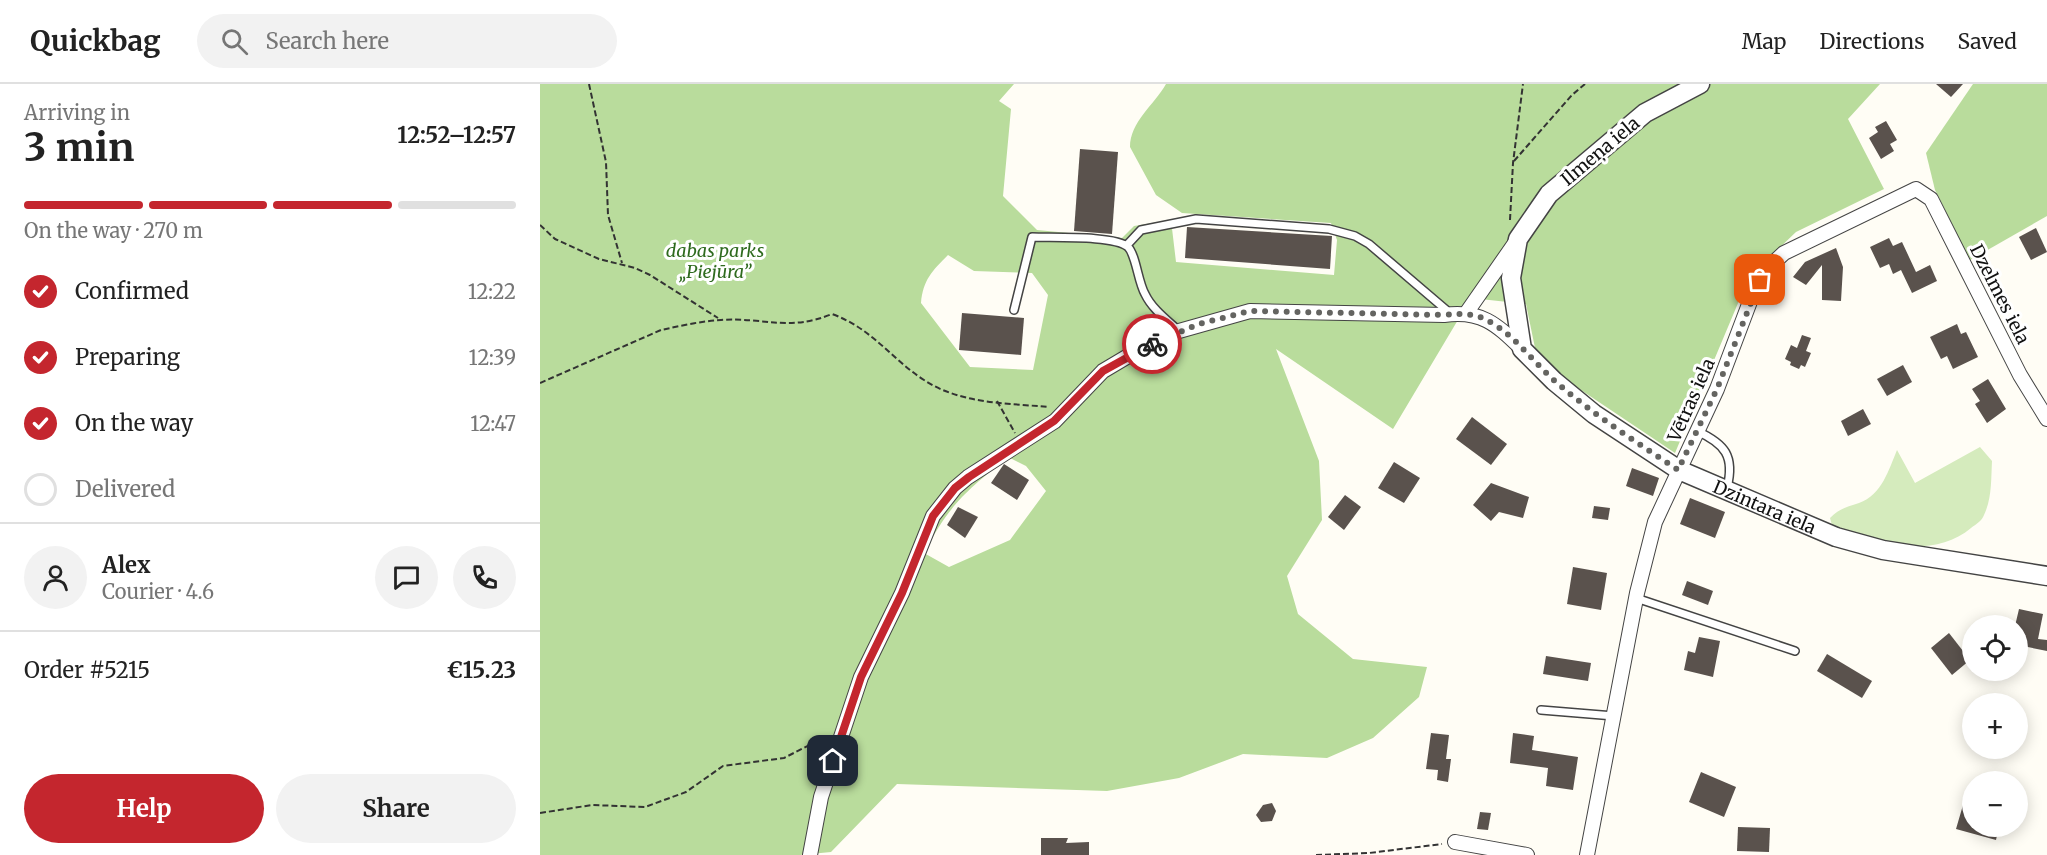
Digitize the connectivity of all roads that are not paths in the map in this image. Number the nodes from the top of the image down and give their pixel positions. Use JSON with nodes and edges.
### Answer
{"nodes":[{"id":1,"x":1700,"y":84,"type":"edge"},
{"id":2,"x":1916,"y":189,"type":"joint"},
{"id":3,"x":1518,"y":238,"type":"junction"},
{"id":4,"x":1127,"y":245,"type":"junction"},
{"id":5,"x":1014,"y":310,"type":"dead end"},
{"id":6,"x":1467,"y":312,"type":"junction"},
{"id":7,"x":1451,"y":314,"type":"junction"},
{"id":8,"x":1179,"y":331,"type":"junction"},
{"id":9,"x":1522,"y":349,"type":"junction"},
{"id":10,"x":2047,"y":419,"type":"edge"},
{"id":11,"x":1697,"y":431,"type":"junction"},
{"id":12,"x":1678,"y":470,"type":"junction"},
{"id":13,"x":1727,"y":489,"type":"junction"},
{"id":14,"x":2047,"y":576,"type":"edge"},
{"id":15,"x":1636,"y":598,"type":"junction"},
{"id":16,"x":1795,"y":651,"type":"dead end"},
{"id":17,"x":1542,"y":710,"type":"dead end"},
{"id":18,"x":1614,"y":716,"type":"junction"},
{"id":19,"x":1455,"y":842,"type":"road end"},
{"id":20,"x":810,"y":855,"type":"edge"},
{"id":21,"x":1527,"y":855,"type":"edge"},
{"id":22,"x":1587,"y":855,"type":"edge"}],
"edges":[{"from":1,"to":3,"type":"street","name":"Ilmeņa iela"},
{"from":2,"to":10,"type":"street","name":"Dzelmes iela"},
{"from":2,"to":11,"type":"street","name":"Vētras iela"},
{"from":3,"to":6,"type":"street","name":"Ilmeņa iela"},
{"from":3,"to":9,"type":"street","name":"Ilmeņa iela"},
{"from":4,"to":5,"type":"lane"},
{"from":4,"to":7,"type":"lane"},
{"from":4,"to":8,"type":"lane"},
{"from":6,"to":7,"type":"street"},
{"from":6,"to":9,"type":"street"},
{"from":7,"to":8,"type":"street"},
{"from":8,"to":20,"type":"street"},
{"from":9,"to":12,"type":"street","name":"Dzintara iela"},
{"from":11,"to":12,"type":"street","name":"Vētras iela"},
{"from":11,"to":13,"type":"lane"},
{"from":12,"to":13,"type":"street","name":"Dzintara iela"},
{"from":12,"to":15,"type":"street","name":"Vētras iela"},
{"from":13,"to":14,"type":"street","name":"Dzintara iela"},
{"from":15,"to":16,"type":"lane"},
{"from":15,"to":18,"type":"street","name":"Vētras iela"},
{"from":17,"to":18,"type":"lane"},
{"from":18,"to":22,"type":"street","name":"Vētras iela"},
{"from":19,"to":21,"type":"street"}]}
